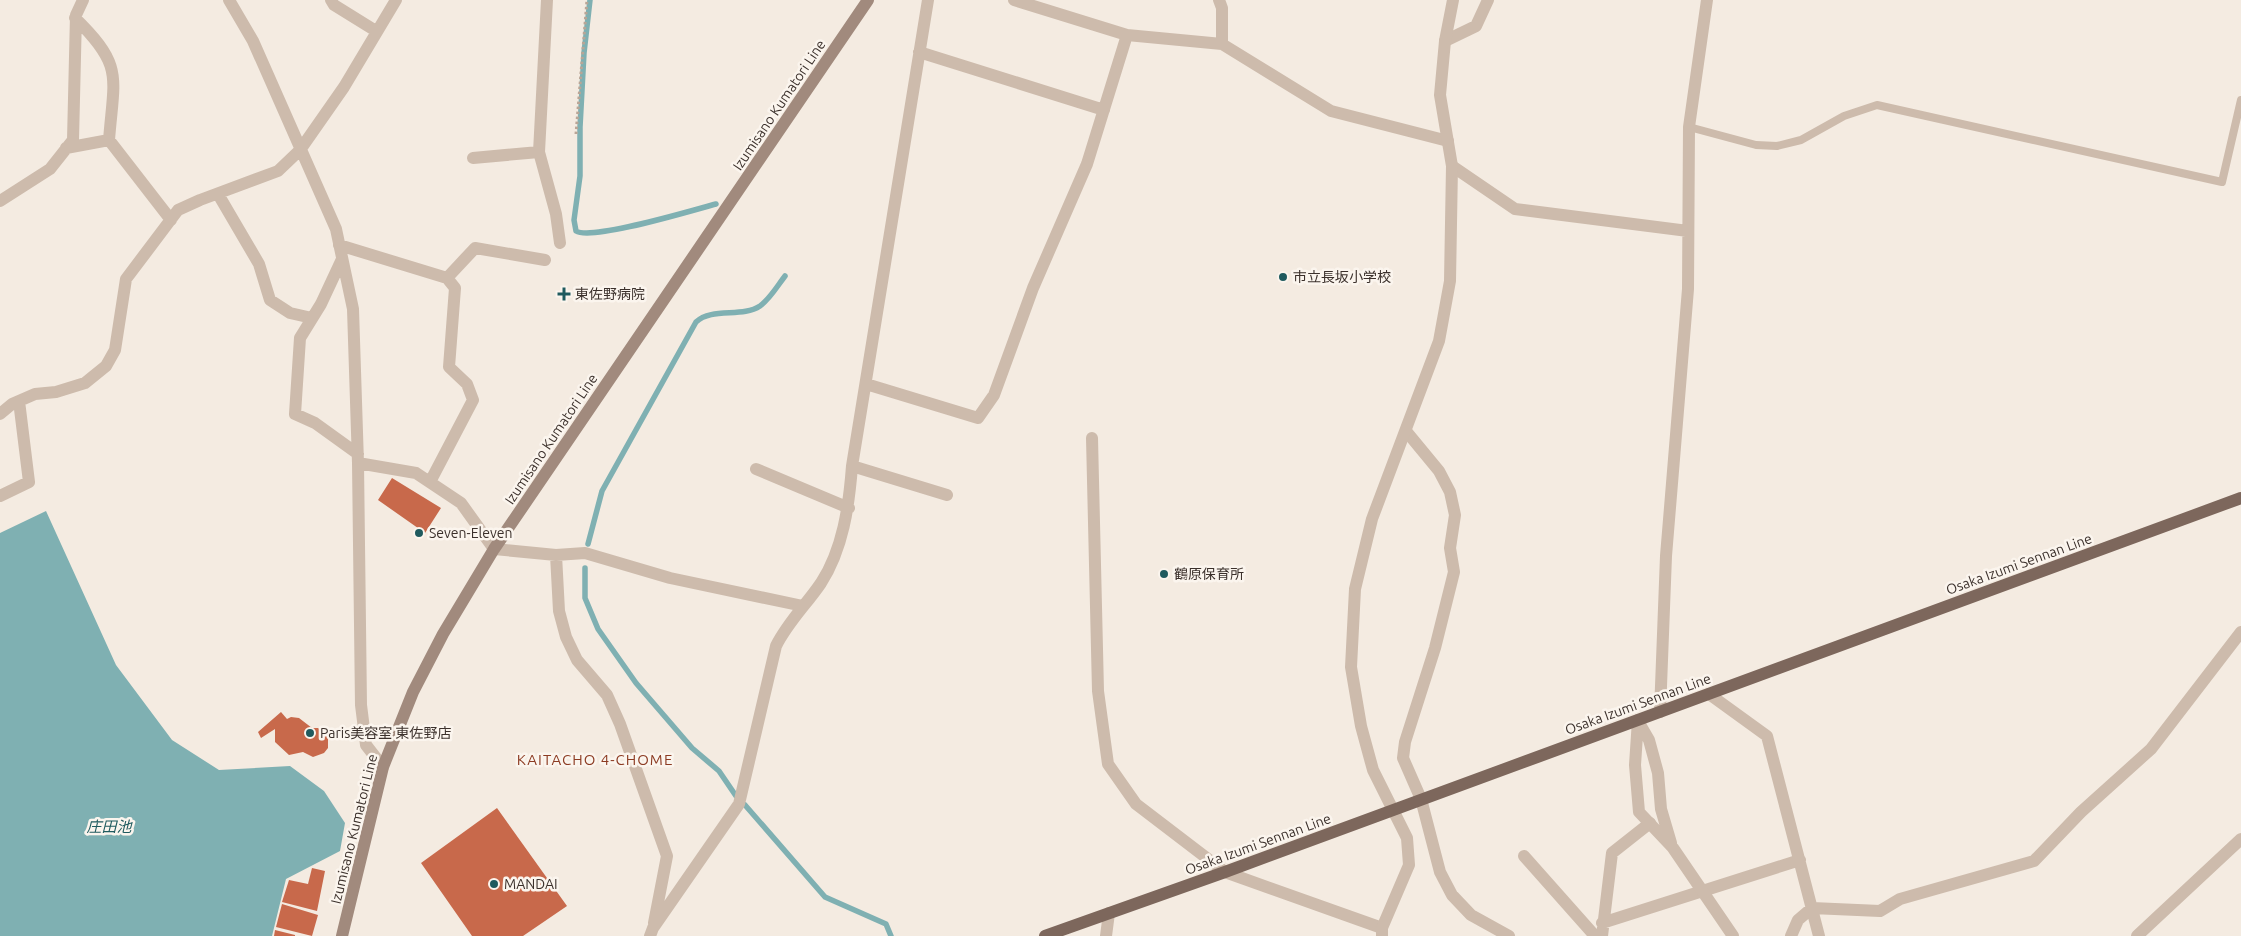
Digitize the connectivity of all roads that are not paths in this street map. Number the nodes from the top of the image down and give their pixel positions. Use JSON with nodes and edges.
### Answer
{"nodes":[{"id":1,"x":83,"y":0,"type":"edge"},
{"id":2,"x":229,"y":0,"type":"edge"},
{"id":3,"x":239,"y":0,"type":"edge"},
{"id":4,"x":331,"y":0,"type":"edge"},
{"id":5,"x":396,"y":0,"type":"edge"},
{"id":6,"x":547,"y":0,"type":"edge"},
{"id":7,"x":868,"y":0,"type":"edge"},
{"id":8,"x":928,"y":0,"type":"edge"},
{"id":9,"x":1014,"y":0,"type":"edge"},
{"id":10,"x":1218,"y":0,"type":"edge"},
{"id":11,"x":1453,"y":0,"type":"edge"},
{"id":12,"x":1488,"y":0,"type":"edge"},
{"id":13,"x":1707,"y":0,"type":"edge"},
{"id":14,"x":239,"y":16,"type":"junction"},
{"id":15,"x":76,"y":18,"type":"junction"},
{"id":16,"x":376,"y":32,"type":"junction"},
{"id":17,"x":1126,"y":35,"type":"junction"},
{"id":18,"x":1445,"y":41,"type":"junction"},
{"id":19,"x":1222,"y":44,"type":"junction"},
{"id":20,"x":919,"y":52,"type":"junction"},
{"id":21,"x":2241,"y":100,"type":"edge"},
{"id":22,"x":1104,"y":110,"type":"junction"},
{"id":23,"x":1689,"y":127,"type":"junction"},
{"id":24,"x":109,"y":140,"type":"junction"},
{"id":25,"x":1448,"y":141,"type":"junction"},
{"id":26,"x":66,"y":148,"type":"junction"},
{"id":27,"x":300,"y":150,"type":"junction"},
{"id":28,"x":539,"y":152,"type":"junction"},
{"id":29,"x":473,"y":158,"type":"dead end"},
{"id":30,"x":1452,"y":166,"type":"junction"},
{"id":31,"x":218,"y":194,"type":"junction"},
{"id":32,"x":0,"y":201,"type":"edge"},
{"id":33,"x":171,"y":220,"type":"junction"},
{"id":34,"x":1688,"y":231,"type":"junction"},
{"id":35,"x":560,"y":243,"type":"dead end"},
{"id":36,"x":339,"y":245,"type":"junction"},
{"id":37,"x":342,"y":259,"type":"junction"},
{"id":38,"x":545,"y":260,"type":"dead end"},
{"id":39,"x":447,"y":278,"type":"junction"},
{"id":40,"x":312,"y":318,"type":"junction"},
{"id":41,"x":866,"y":384,"type":"junction"},
{"id":42,"x":19,"y":401,"type":"junction"},
{"id":43,"x":0,"y":414,"type":"edge"},
{"id":44,"x":1406,"y":431,"type":"junction"},
{"id":45,"x":1092,"y":438,"type":"dead end"},
{"id":46,"x":358,"y":459,"type":"junction"},
{"id":47,"x":852,"y":466,"type":"junction"},
{"id":48,"x":756,"y":469,"type":"dead end"},
{"id":49,"x":430,"y":482,"type":"junction"},
{"id":50,"x":947,"y":495,"type":"dead end"},
{"id":51,"x":0,"y":496,"type":"edge"},
{"id":52,"x":2241,"y":498,"type":"edge"},
{"id":53,"x":849,"y":508,"type":"junction"},
{"id":54,"x":494,"y":549,"type":"junction"},
{"id":55,"x":556,"y":555,"type":"junction"},
{"id":56,"x":803,"y":606,"type":"junction"},
{"id":57,"x":2241,"y":632,"type":"edge"},
{"id":58,"x":1709,"y":694,"type":"junction"},
{"id":59,"x":1660,"y":712,"type":"junction"},
{"id":60,"x":1638,"y":720,"type":"junction"},
{"id":61,"x":383,"y":767,"type":"junction"},
{"id":62,"x":1420,"y":800,"type":"junction"},
{"id":63,"x":1393,"y":810,"type":"junction"},
{"id":64,"x":1650,"y":823,"type":"junction"},
{"id":65,"x":2241,"y":839,"type":"edge"},
{"id":66,"x":1673,"y":848,"type":"junction"},
{"id":67,"x":1524,"y":856,"type":"dead end"},
{"id":68,"x":1800,"y":860,"type":"junction"},
{"id":69,"x":1226,"y":872,"type":"junction"},
{"id":70,"x":1702,"y":890,"type":"junction"},
{"id":71,"x":1812,"y":908,"type":"junction"},
{"id":72,"x":1109,"y":913,"type":"junction"},
{"id":73,"x":1602,"y":923,"type":"junction"},
{"id":74,"x":652,"y":932,"type":"edge"},
{"id":75,"x":1382,"y":932,"type":"edge"},
{"id":76,"x":342,"y":936,"type":"edge"},
{"id":77,"x":1045,"y":936,"type":"edge"},
{"id":78,"x":1106,"y":936,"type":"edge"},
{"id":79,"x":1509,"y":936,"type":"edge"},
{"id":80,"x":1595,"y":936,"type":"edge"},
{"id":81,"x":1602,"y":936,"type":"edge"},
{"id":82,"x":1733,"y":936,"type":"edge"},
{"id":83,"x":1791,"y":936,"type":"edge"},
{"id":84,"x":1819,"y":936,"type":"edge"},
{"id":85,"x":2137,"y":936,"type":"edge"}],
"edges":[{"from":1,"to":15,"type":"street"},
{"from":2,"to":14,"type":"street"},
{"from":3,"to":14,"type":"street"},
{"from":4,"to":16,"type":"street"},
{"from":5,"to":16,"type":"street"},
{"from":6,"to":28,"type":"street"},
{"from":7,"to":54,"type":"main road","name":"Izumisano Kumatori Line"},
{"from":8,"to":20,"type":"street"},
{"from":9,"to":17,"type":"street"},
{"from":10,"to":19,"type":"street"},
{"from":11,"to":18,"type":"street"},
{"from":12,"to":18,"type":"street"},
{"from":13,"to":23,"type":"street"},
{"from":14,"to":27,"type":"street"},
{"from":15,"to":24,"type":"street"},
{"from":15,"to":26,"type":"street"},
{"from":16,"to":27,"type":"street"},
{"from":17,"to":19,"type":"street"},
{"from":17,"to":22,"type":"street"},
{"from":18,"to":25,"type":"street"},
{"from":19,"to":25,"type":"street"},
{"from":20,"to":22,"type":"street"},
{"from":20,"to":41,"type":"street"},
{"from":21,"to":23,"type":"lane"},
{"from":22,"to":41,"type":"street"},
{"from":23,"to":34,"type":"street"},
{"from":24,"to":26,"type":"street"},
{"from":24,"to":33,"type":"street"},
{"from":25,"to":30,"type":"street"},
{"from":26,"to":32,"type":"street"},
{"from":27,"to":31,"type":"street"},
{"from":27,"to":36,"type":"street"},
{"from":28,"to":29,"type":"street"},
{"from":28,"to":35,"type":"street"},
{"from":30,"to":34,"type":"street"},
{"from":30,"to":44,"type":"street"},
{"from":31,"to":33,"type":"street"},
{"from":31,"to":40,"type":"street"},
{"from":33,"to":42,"type":"street"},
{"from":34,"to":59,"type":"street"},
{"from":36,"to":37,"type":"street"},
{"from":36,"to":39,"type":"street"},
{"from":37,"to":40,"type":"street"},
{"from":37,"to":46,"type":"street"},
{"from":38,"to":39,"type":"street"},
{"from":39,"to":49,"type":"street"},
{"from":40,"to":46,"type":"street"},
{"from":41,"to":47,"type":"street"},
{"from":42,"to":43,"type":"street"},
{"from":42,"to":51,"type":"street"},
{"from":44,"to":62,"type":"street"},
{"from":44,"to":63,"type":"street"},
{"from":45,"to":69,"type":"street"},
{"from":46,"to":49,"type":"street"},
{"from":46,"to":61,"type":"street"},
{"from":47,"to":50,"type":"street"},
{"from":47,"to":53,"type":"street"},
{"from":48,"to":53,"type":"street"},
{"from":49,"to":54,"type":"street"},
{"from":52,"to":58,"type":"main road","name":"Osaka Izumi Sennan Line"},
{"from":53,"to":56,"type":"street"},
{"from":54,"to":55,"type":"street"},
{"from":54,"to":61,"type":"main road","name":"Izumisano Kumatori Line"},
{"from":55,"to":56,"type":"street"},
{"from":55,"to":74,"type":"street"},
{"from":56,"to":74,"type":"street"},
{"from":57,"to":71,"type":"street"},
{"from":58,"to":59,"type":"main road","name":"Osaka Izumi Sennan Line"},
{"from":58,"to":68,"type":"street"},
{"from":59,"to":60,"type":"main road","name":"Osaka Izumi Sennan Line"},
{"from":60,"to":62,"type":"main road","name":"Osaka Izumi Sennan Line"},
{"from":60,"to":64,"type":"street"},
{"from":60,"to":66,"type":"street"},
{"from":61,"to":76,"type":"main road","name":"Izumisano Kumatori Line"},
{"from":62,"to":63,"type":"main road","name":"Osaka Izumi Sennan Line"},
{"from":62,"to":79,"type":"street"},
{"from":63,"to":69,"type":"main road","name":"Osaka Izumi Sennan Line"},
{"from":63,"to":75,"type":"street"},
{"from":64,"to":66,"type":"street"},
{"from":64,"to":73,"type":"street"},
{"from":65,"to":85,"type":"street"},
{"from":66,"to":70,"type":"street"},
{"from":67,"to":80,"type":"street"},
{"from":68,"to":70,"type":"street"},
{"from":68,"to":71,"type":"street"},
{"from":69,"to":72,"type":"main road","name":"Osaka Izumi Sennan Line"},
{"from":69,"to":75,"type":"street"},
{"from":70,"to":73,"type":"street"},
{"from":70,"to":82,"type":"street"},
{"from":71,"to":83,"type":"street"},
{"from":71,"to":84,"type":"street"},
{"from":72,"to":77,"type":"main road","name":"Osaka Izumi Sennan Line"},
{"from":72,"to":78,"type":"street"},
{"from":73,"to":81,"type":"street"}]}
